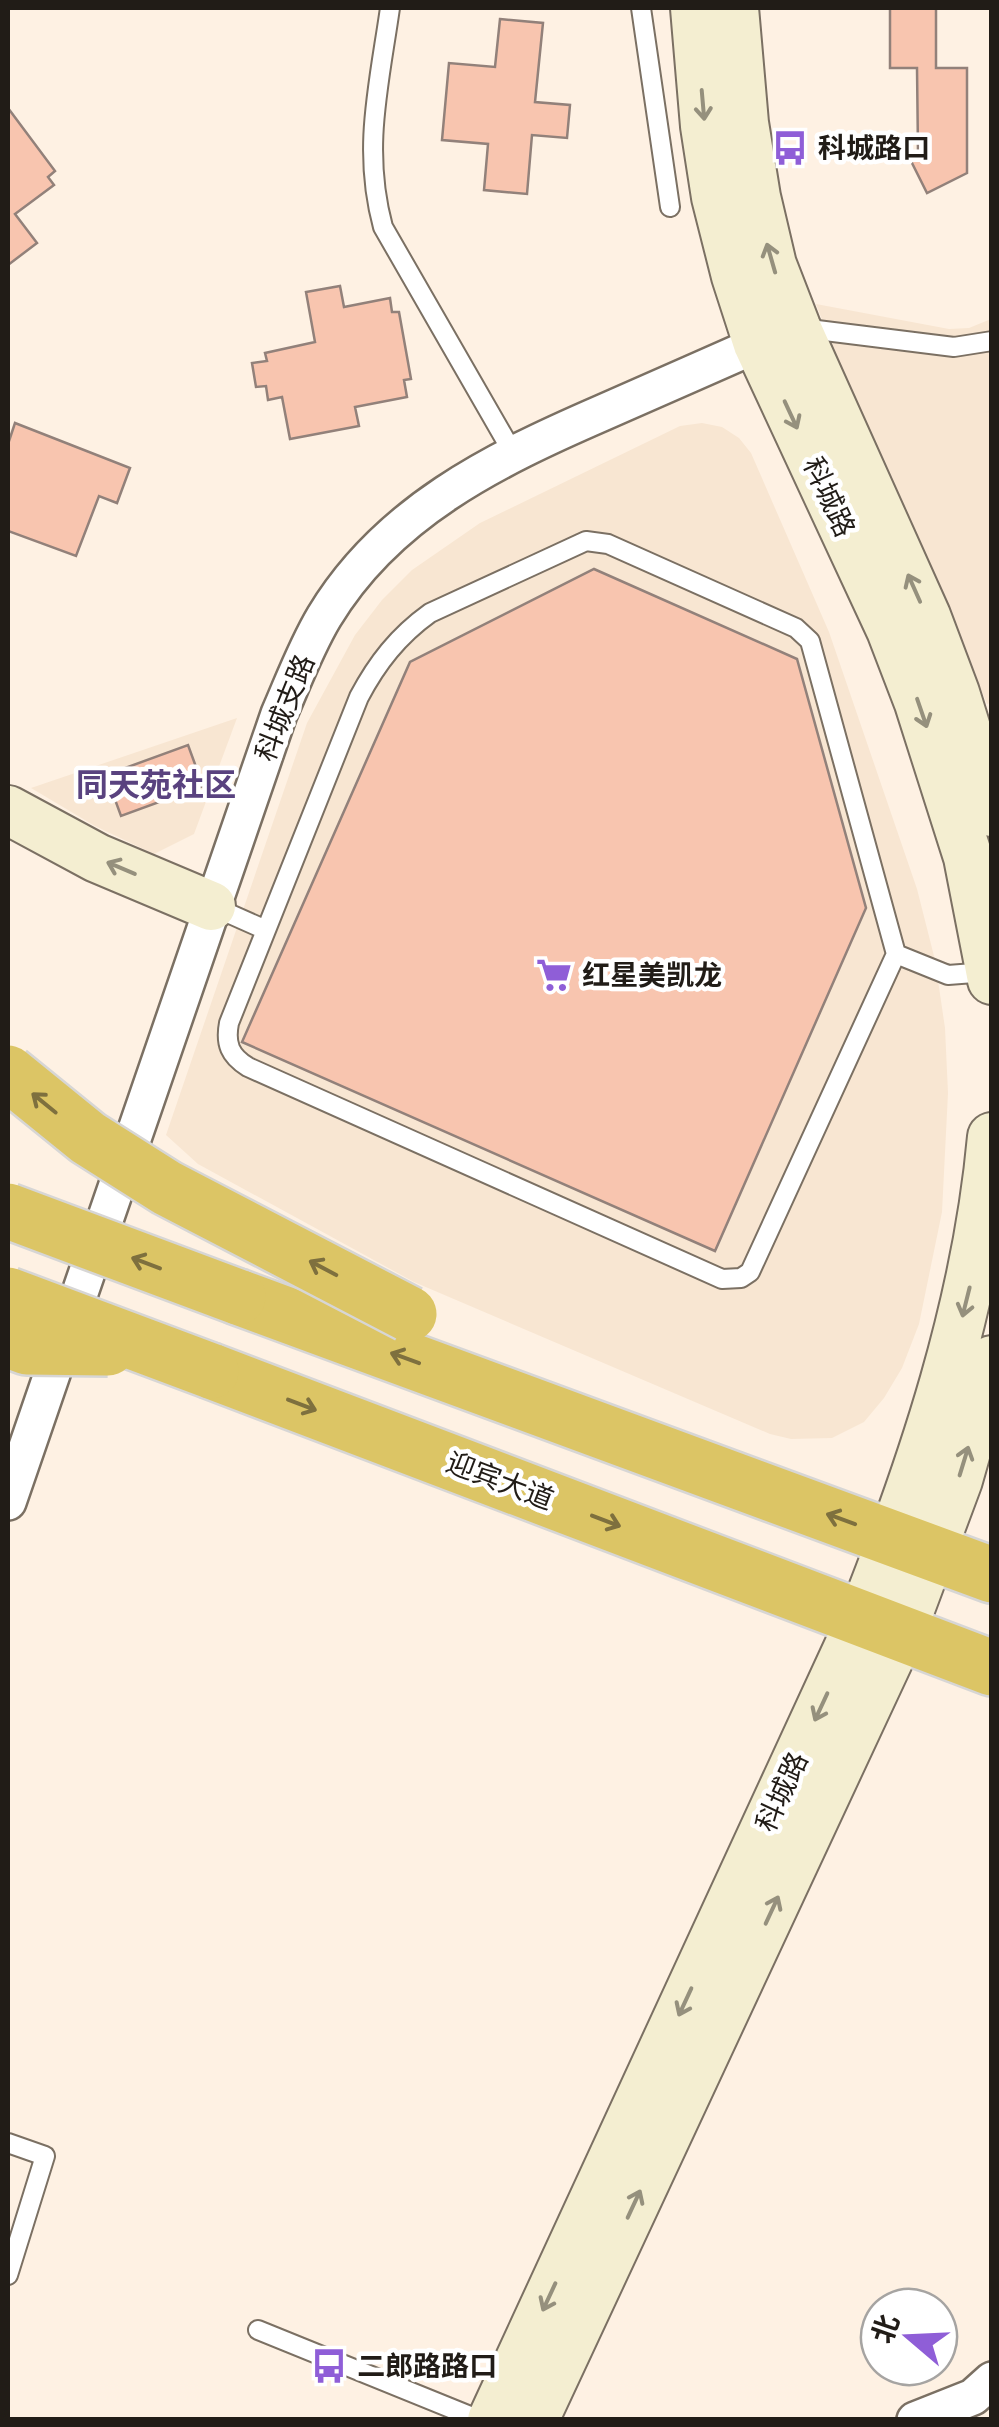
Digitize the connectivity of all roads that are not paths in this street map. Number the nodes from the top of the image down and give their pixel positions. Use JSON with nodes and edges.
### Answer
{"nodes":[{"id":1,"x":390,"y":8,"type":"edge"},
{"id":2,"x":641,"y":8,"type":"edge"},
{"id":3,"x":695,"y":8,"type":"edge"},
{"id":4,"x":734,"y":8,"type":"edge"},
{"id":5,"x":670,"y":207,"type":"dead end"},
{"id":6,"x":777,"y":336,"type":"junction"},
{"id":7,"x":992,"y":341,"type":"edge"},
{"id":8,"x":513,"y":453,"type":"junction"},
{"id":9,"x":8,"y":810,"type":"edge"},
{"id":10,"x":992,"y":812,"type":"edge"},
{"id":11,"x":211,"y":906,"type":"junction"},
{"id":12,"x":266,"y":930,"type":"junction"},
{"id":13,"x":896,"y":954,"type":"junction"},
{"id":14,"x":991,"y":972,"type":"edge"},
{"id":15,"x":992,"y":980,"type":"edge"},
{"id":16,"x":8,"y":1073,"type":"edge"},
{"id":17,"x":992,"y":1137,"type":"edge"},
{"id":18,"x":8,"y":1211,"type":"edge"},
{"id":19,"x":8,"y":1295,"type":"edge"},
{"id":20,"x":8,"y":1340,"type":"edge"},
{"id":21,"x":152,"y":1349,"type":"junction"},
{"id":22,"x":992,"y":1360,"type":"edge"},
{"id":23,"x":585,"y":1424,"type":"junction"},
{"id":24,"x":8,"y":1502,"type":"edge"},
{"id":25,"x":913,"y":1546,"type":"junction"},
{"id":26,"x":992,"y":1575,"type":"edge"},
{"id":27,"x":882,"y":1626,"type":"junction"},
{"id":28,"x":992,"y":1668,"type":"edge"},
{"id":29,"x":8,"y":2144,"type":"edge"},
{"id":30,"x":8,"y":2274,"type":"edge"},
{"id":31,"x":258,"y":2330,"type":"dead end"},
{"id":32,"x":992,"y":2380,"type":"edge"},
{"id":33,"x":480,"y":2420,"type":"edge"},
{"id":34,"x":492,"y":2420,"type":"edge"},
{"id":35,"x":534,"y":2420,"type":"edge"},
{"id":36,"x":915,"y":2420,"type":"edge"}],
"edges":[{"from":1,"to":8,"type":"lane"},
{"from":2,"to":5,"type":"lane"},
{"from":3,"to":6,"type":"main road","name":"科城路","one_way":true},
{"from":6,"to":4,"type":"main road","name":"科城路","one_way":true},
{"from":6,"to":7,"type":"lane"},
{"from":6,"to":8,"type":"street","name":"科城支路"},
{"from":10,"to":6,"type":"main road","name":"科城路","one_way":true},
{"from":6,"to":14,"type":"main road","name":"科城路","one_way":true},
{"from":8,"to":11,"type":"street","name":"科城支路"},
{"from":11,"to":9,"type":"main road","one_way":true},
{"from":11,"to":12,"type":"lane"},
{"from":11,"to":24,"type":"street","name":"科城支路"},
{"from":12,"to":13,"type":"lane"},
{"from":12,"to":13,"type":"lane"},
{"from":13,"to":14,"type":"lane"},
{"from":14,"to":15,"type":"main road","name":"科城路"},
{"from":23,"to":16,"type":"highway","one_way":true,"bridge":true},
{"from":17,"to":25,"type":"main road","name":"科城路","one_way":true},
{"from":23,"to":18,"type":"highway","one_way":true,"bridge":true},
{"from":19,"to":21,"type":"highway","name":"迎宾大道","bridge":true},
{"from":20,"to":21,"type":"highway","bridge":true},
{"from":21,"to":27,"type":"highway","name":"迎宾大道","one_way":true,"bridge":true},
{"from":25,"to":22,"type":"main road","name":"科城路","one_way":true},
{"from":25,"to":23,"type":"highway","one_way":true},
{"from":25,"to":26,"type":"highway"},
{"from":25,"to":27,"type":"main road","name":"科城路"},
{"from":27,"to":28,"type":"highway","name":"迎宾大道"},
{"from":27,"to":34,"type":"main road","name":"科城路","one_way":true},
{"from":35,"to":27,"type":"main road","name":"科城路","one_way":true},
{"from":29,"to":30,"type":"lane"},
{"from":31,"to":33,"type":"lane"},
{"from":32,"to":36,"type":"street"}]}
